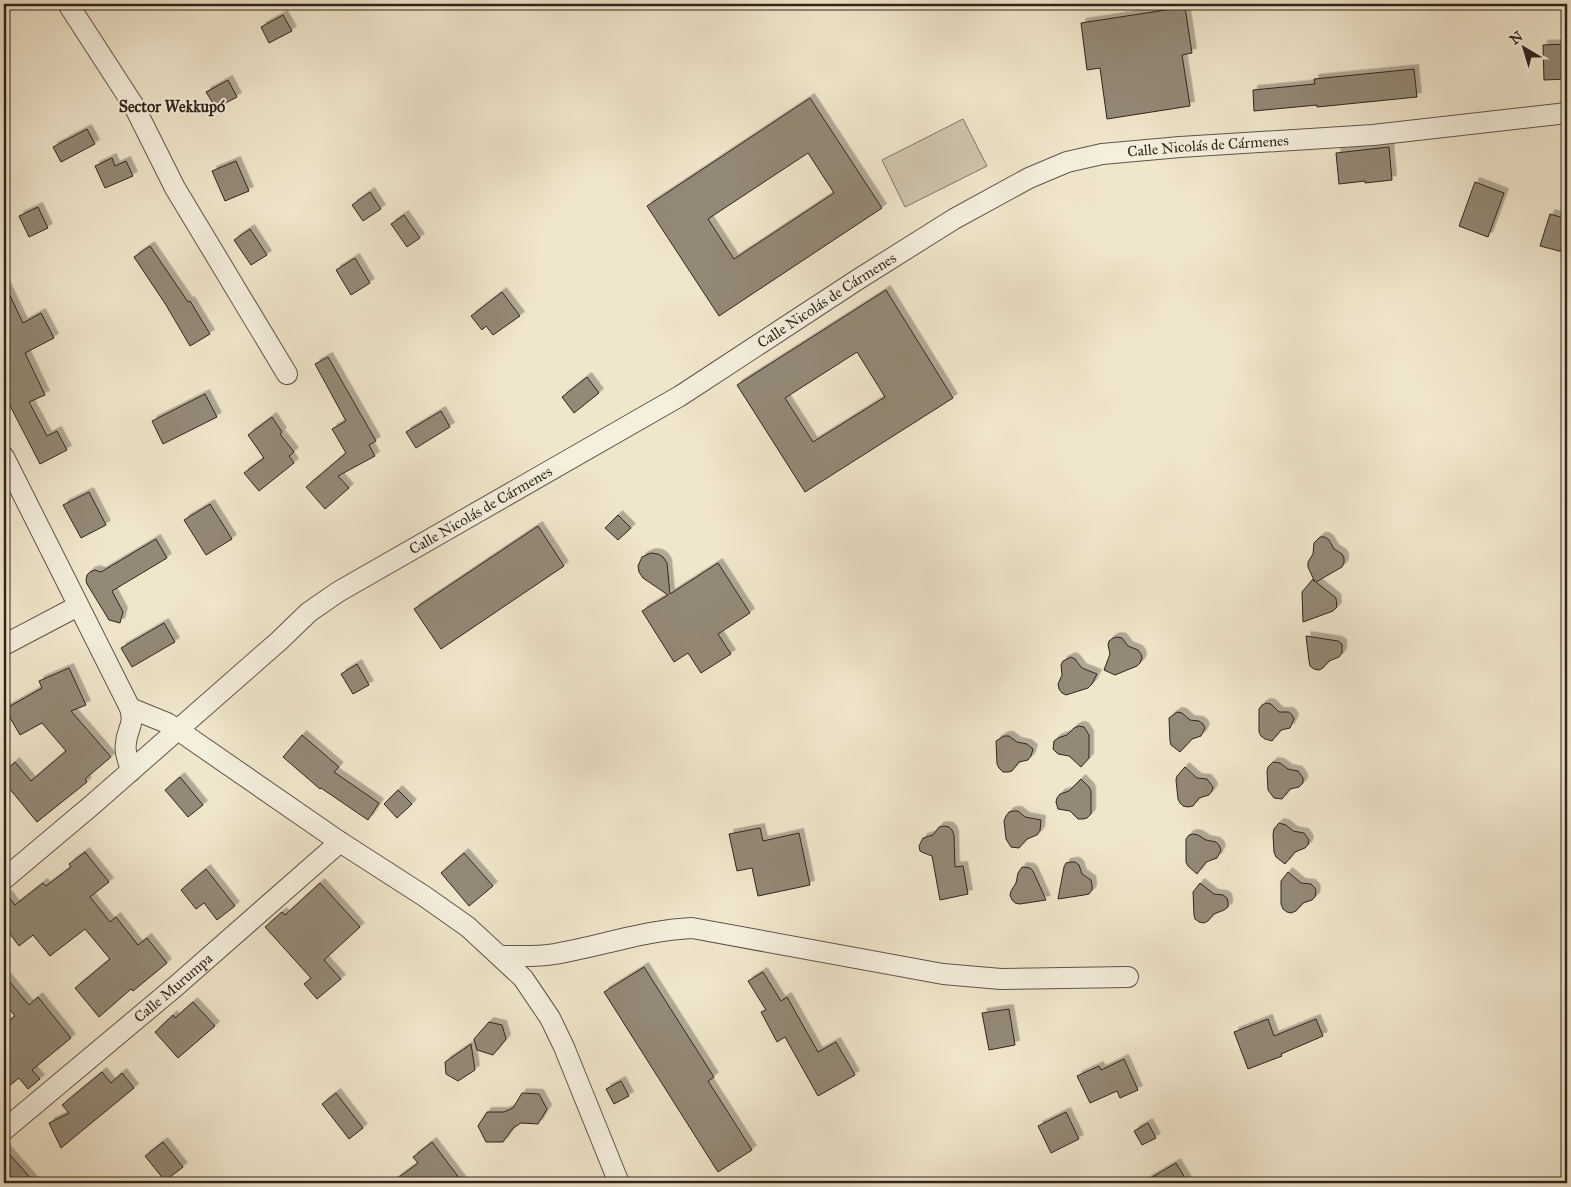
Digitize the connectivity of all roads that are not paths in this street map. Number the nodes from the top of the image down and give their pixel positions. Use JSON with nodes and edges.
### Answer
{"nodes":[{"id":1,"x":68,"y":4,"type":"edge"},
{"id":2,"x":1567,"y":113,"type":"edge"},
{"id":3,"x":287,"y":374,"type":"dead end"},
{"id":4,"x":4,"y":457,"type":"edge"},
{"id":5,"x":78,"y":606,"type":"junction"},
{"id":6,"x":4,"y":645,"type":"edge"},
{"id":7,"x":130,"y":708,"type":"junction"},
{"id":8,"x":178,"y":730,"type":"junction"},
{"id":9,"x":131,"y":771,"type":"junction"},
{"id":10,"x":340,"y":842,"type":"junction"},
{"id":11,"x":4,"y":879,"type":"edge"},
{"id":12,"x":501,"y":956,"type":"junction"},
{"id":13,"x":1128,"y":977,"type":"dead end"},
{"id":14,"x":4,"y":1130,"type":"edge"},
{"id":15,"x":619,"y":1183,"type":"edge"}],
"edges":[{"from":1,"to":3,"type":"street"},
{"from":2,"to":8,"type":"street","name":"Calle Nicolás de Cármenes"},
{"from":4,"to":5,"type":"street"},
{"from":5,"to":6,"type":"street"},
{"from":5,"to":7,"type":"street"},
{"from":7,"to":8,"type":"street"},
{"from":7,"to":9,"type":"street"},
{"from":8,"to":9,"type":"street","name":"Calle Nicolás de Cármenes"},
{"from":8,"to":10,"type":"street"},
{"from":9,"to":11,"type":"street","name":"Calle Nicolás de Cármenes"},
{"from":10,"to":12,"type":"street"},
{"from":10,"to":14,"type":"street","name":"Calle Murumpa"},
{"from":12,"to":13,"type":"street"},
{"from":12,"to":15,"type":"street"}]}
